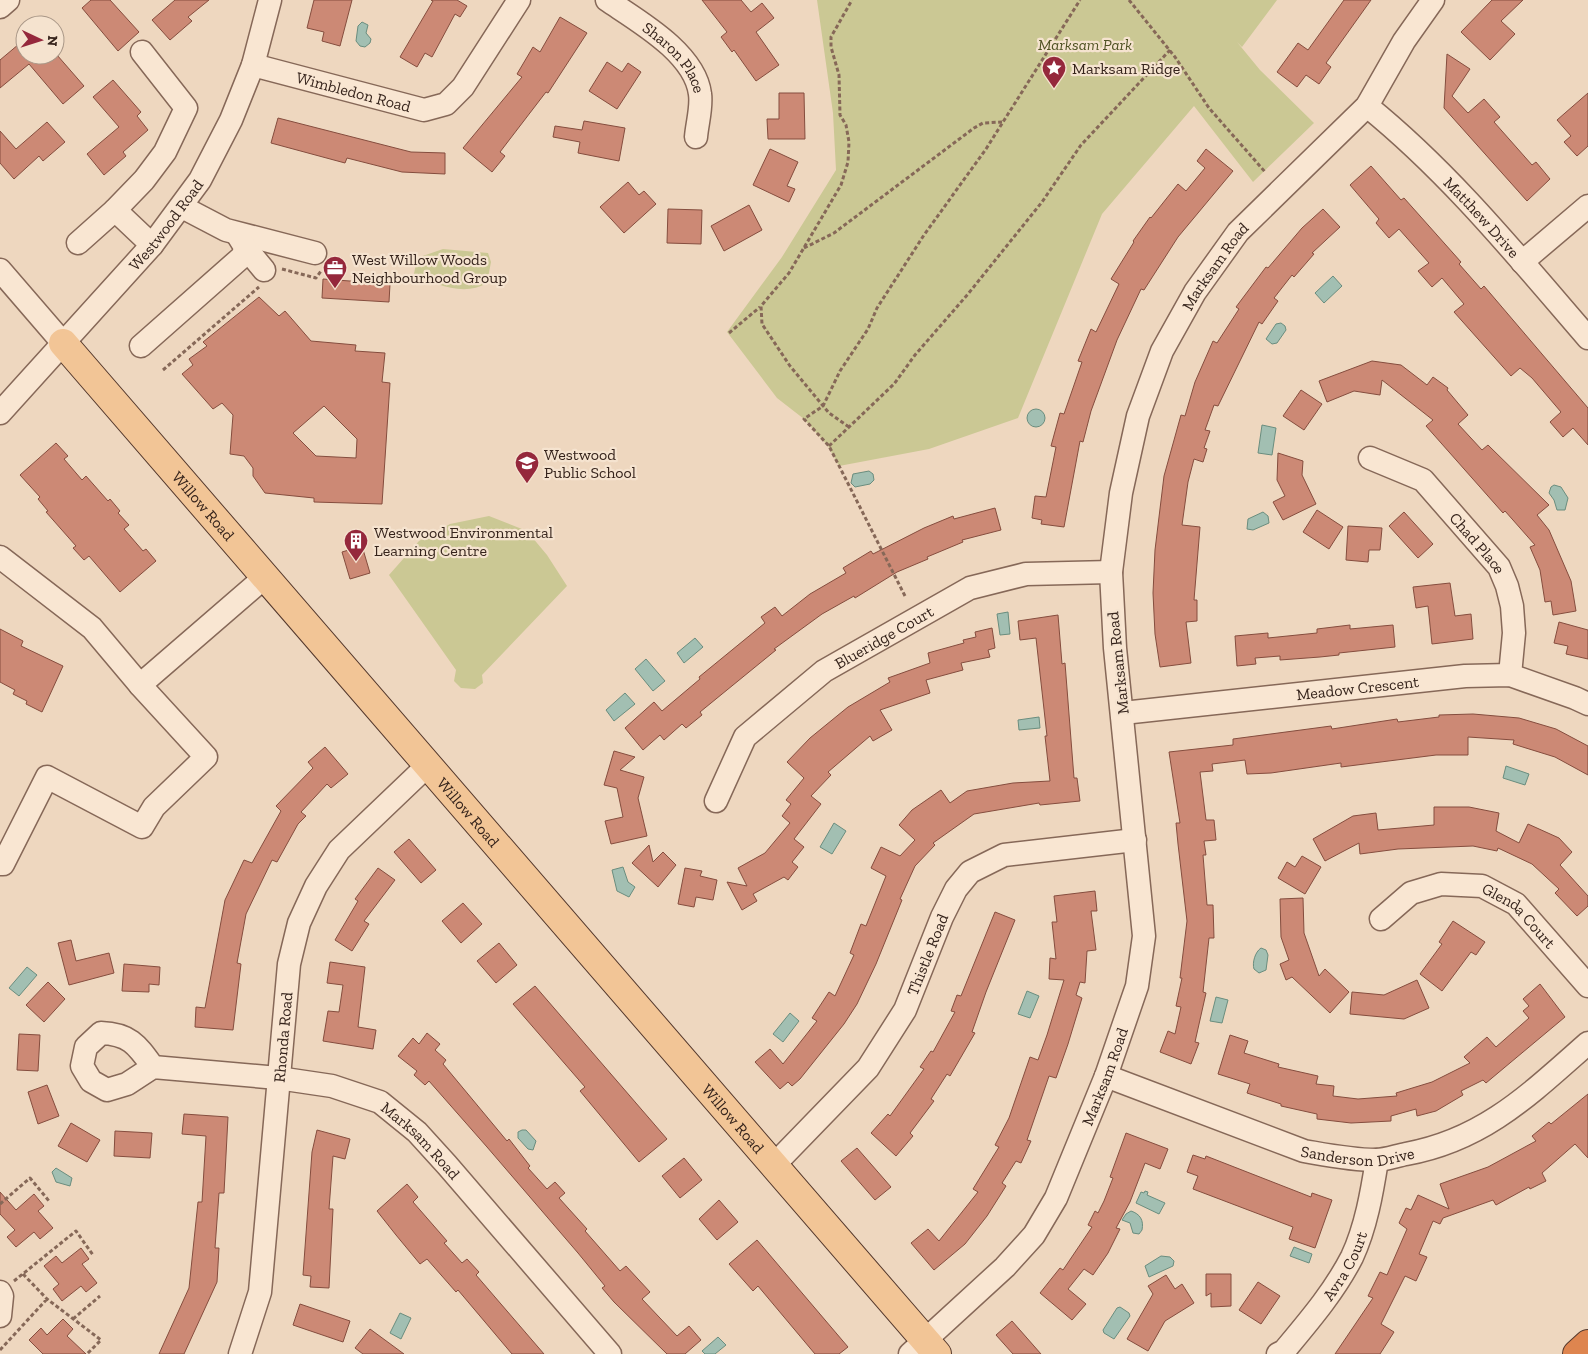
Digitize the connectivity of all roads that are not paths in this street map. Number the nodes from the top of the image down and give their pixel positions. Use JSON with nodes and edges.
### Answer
{"nodes":[{"id":1,"x":8,"y":0,"type":"edge"},
{"id":2,"x":270,"y":0,"type":"edge"},
{"id":3,"x":519,"y":0,"type":"edge"},
{"id":4,"x":607,"y":0,"type":"edge"},
{"id":5,"x":1433,"y":0,"type":"edge"},
{"id":6,"x":0,"y":7,"type":"edge"},
{"id":7,"x":142,"y":52,"type":"dead end"},
{"id":8,"x":253,"y":65,"type":"junction"},
{"id":9,"x":1367,"y":106,"type":"junction"},
{"id":10,"x":696,"y":137,"type":"dead end"},
{"id":11,"x":1588,"y":206,"type":"edge"},
{"id":12,"x":182,"y":207,"type":"junction"},
{"id":13,"x":115,"y":210,"type":"junction"},
{"id":14,"x":241,"y":241,"type":"junction"},
{"id":15,"x":78,"y":242,"type":"dead end"},
{"id":16,"x":152,"y":245,"type":"junction"},
{"id":17,"x":319,"y":260,"type":"road end"},
{"id":18,"x":1522,"y":262,"type":"junction"},
{"id":19,"x":0,"y":270,"type":"edge"},
{"id":20,"x":267,"y":276,"type":"road end"},
{"id":21,"x":1588,"y":338,"type":"edge"},
{"id":22,"x":64,"y":343,"type":"junction"},
{"id":23,"x":141,"y":346,"type":"dead end"},
{"id":24,"x":0,"y":413,"type":"edge"},
{"id":25,"x":1370,"y":458,"type":"dead end"},
{"id":26,"x":0,"y":557,"type":"edge"},
{"id":27,"x":1110,"y":572,"type":"junction"},
{"id":28,"x":264,"y":576,"type":"junction"},
{"id":29,"x":1510,"y":675,"type":"junction"},
{"id":30,"x":140,"y":685,"type":"junction"},
{"id":31,"x":1588,"y":704,"type":"edge"},
{"id":32,"x":1123,"y":713,"type":"junction"},
{"id":33,"x":427,"y":766,"type":"junction"},
{"id":34,"x":716,"y":801,"type":"dead end"},
{"id":35,"x":1135,"y":840,"type":"junction"},
{"id":36,"x":0,"y":864,"type":"edge"},
{"id":37,"x":1381,"y":919,"type":"dead end"},
{"id":38,"x":1588,"y":986,"type":"edge"},
{"id":39,"x":1588,"y":1043,"type":"edge"},
{"id":40,"x":153,"y":1067,"type":"dead end"},
{"id":41,"x":1106,"y":1076,"type":"junction"},
{"id":42,"x":278,"y":1078,"type":"junction"},
{"id":43,"x":1377,"y":1160,"type":"junction"},
{"id":44,"x":773,"y":1166,"type":"junction"},
{"id":45,"x":0,"y":1292,"type":"edge"},
{"id":46,"x":0,"y":1316,"type":"edge"},
{"id":47,"x":1588,"y":1344,"type":"edge"},
{"id":48,"x":924,"y":1350,"type":"edge"},
{"id":49,"x":247,"y":1352,"type":"edge"},
{"id":50,"x":610,"y":1354,"type":"edge"},
{"id":51,"x":1278,"y":1354,"type":"edge"},
{"id":52,"x":1577,"y":1354,"type":"edge"}],
"edges":[{"from":1,"to":6,"type":"street"},
{"from":2,"to":8,"type":"street","name":"Westwood Road"},
{"from":3,"to":8,"type":"street","name":"Wimbledon Road"},
{"from":4,"to":10,"type":"street","name":"Sharon Place"},
{"from":5,"to":9,"type":"street","name":"Marksam Road"},
{"from":7,"to":13,"type":"street"},
{"from":8,"to":12,"type":"street","name":"Westwood Road"},
{"from":9,"to":18,"type":"street","name":"Matthew Drive"},
{"from":9,"to":27,"type":"street","name":"Marksam Road"},
{"from":11,"to":18,"type":"street"},
{"from":12,"to":14,"type":"street"},
{"from":12,"to":16,"type":"street","name":"Westwood Road"},
{"from":13,"to":15,"type":"street"},
{"from":13,"to":16,"type":"street"},
{"from":14,"to":17,"type":"street"},
{"from":14,"to":20,"type":"street"},
{"from":14,"to":23,"type":"street"},
{"from":16,"to":22,"type":"street","name":"Westwood Road"},
{"from":18,"to":21,"type":"street","name":"Matthew Drive"},
{"from":19,"to":22,"type":"street","name":"Willow Road"},
{"from":22,"to":24,"type":"street","name":"Westwood Road"},
{"from":22,"to":28,"type":"main road","name":"Willow Road"},
{"from":25,"to":29,"type":"street","name":"Chad Place"},
{"from":26,"to":30,"type":"street"},
{"from":27,"to":32,"type":"street","name":"Marksam Road"},
{"from":27,"to":34,"type":"street","name":"Blueridge Court"},
{"from":28,"to":30,"type":"street"},
{"from":28,"to":33,"type":"main road","name":"Willow Road"},
{"from":29,"to":31,"type":"street","name":"Meadow Crescent"},
{"from":29,"to":32,"type":"street","name":"Meadow Crescent"},
{"from":30,"to":36,"type":"street"},
{"from":32,"to":35,"type":"street","name":"Marksam Road"},
{"from":33,"to":42,"type":"street","name":"Rhonda Road"},
{"from":33,"to":44,"type":"main road","name":"Willow Road"},
{"from":35,"to":41,"type":"street","name":"Marksam Road"},
{"from":35,"to":44,"type":"street","name":"Thistle Road"},
{"from":37,"to":38,"type":"street","name":"Glenda Court"},
{"from":39,"to":43,"type":"street","name":"Sanderson Drive"},
{"from":40,"to":42,"type":"street","name":"Marksam Road"},
{"from":41,"to":43,"type":"street","name":"Sanderson Drive"},
{"from":41,"to":48,"type":"street","name":"Marksam Road"},
{"from":42,"to":49,"type":"street","name":"Rhonda Road"},
{"from":42,"to":50,"type":"street","name":"Marksam Road"},
{"from":43,"to":51,"type":"street","name":"Avra Court"},
{"from":44,"to":48,"type":"main road","name":"Willow Road"},
{"from":45,"to":46,"type":"street"},
{"from":47,"to":52,"type":"highway"}]}
